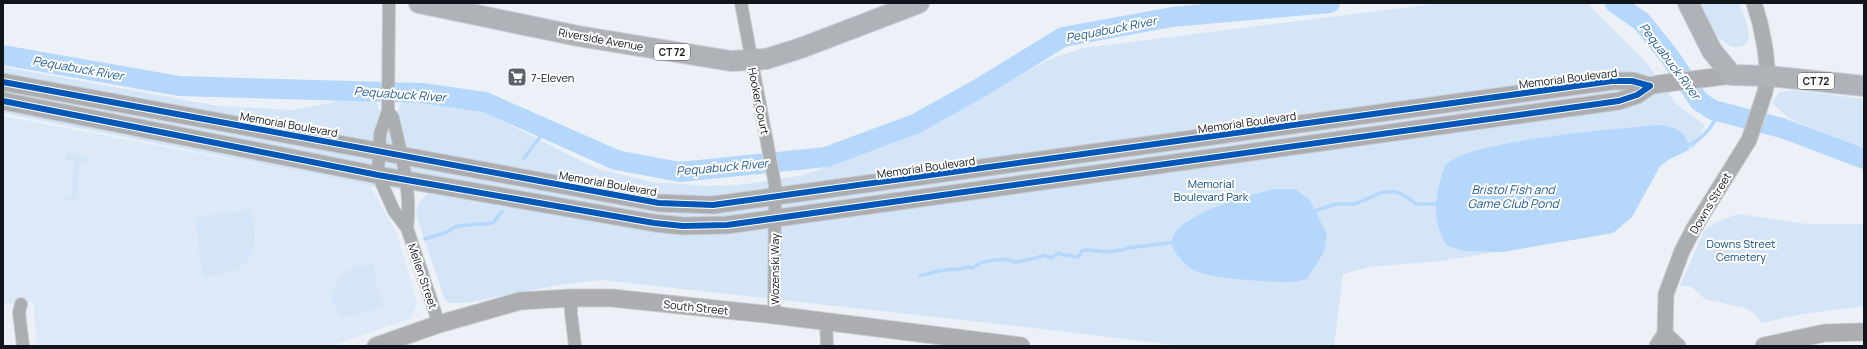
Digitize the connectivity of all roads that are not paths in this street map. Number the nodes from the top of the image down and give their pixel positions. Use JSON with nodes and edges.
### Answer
{"nodes":[{"id":1,"x":389,"y":3,"type":"edge"},
{"id":2,"x":419,"y":3,"type":"edge"},
{"id":3,"x":741,"y":3,"type":"edge"},
{"id":4,"x":919,"y":3,"type":"edge"},
{"id":5,"x":1688,"y":3,"type":"edge"},
{"id":6,"x":1754,"y":3,"type":"edge"},
{"id":7,"x":751,"y":60,"type":"junction"},
{"id":8,"x":1732,"y":75,"type":"junction"},
{"id":9,"x":1768,"y":76,"type":"junction"},
{"id":10,"x":3,"y":82,"type":"edge"},
{"id":11,"x":1654,"y":85,"type":"junction"},
{"id":12,"x":1864,"y":86,"type":"edge"},
{"id":13,"x":3,"y":101,"type":"edge"},
{"id":14,"x":388,"y":111,"type":"junction"},
{"id":15,"x":378,"y":150,"type":"junction"},
{"id":16,"x":401,"y":155,"type":"junction"},
{"id":17,"x":378,"y":175,"type":"junction"},
{"id":18,"x":406,"y":180,"type":"junction"},
{"id":19,"x":774,"y":198,"type":"junction"},
{"id":20,"x":774,"y":219,"type":"junction"},
{"id":21,"x":407,"y":228,"type":"junction"},
{"id":22,"x":571,"y":298,"type":"junction"},
{"id":23,"x":21,"y":304,"type":"dead end"},
{"id":24,"x":774,"y":315,"type":"junction"},
{"id":25,"x":826,"y":322,"type":"junction"},
{"id":26,"x":439,"y":324,"type":"junction"},
{"id":27,"x":1864,"y":332,"type":"edge"},
{"id":28,"x":1661,"y":340,"type":"edge"},
{"id":29,"x":1002,"y":345,"type":"edge"},
{"id":30,"x":23,"y":346,"type":"edge"},
{"id":31,"x":376,"y":346,"type":"edge"},
{"id":32,"x":576,"y":346,"type":"edge"},
{"id":33,"x":827,"y":346,"type":"edge"},
{"id":34,"x":1021,"y":346,"type":"edge"},
{"id":35,"x":1678,"y":346,"type":"edge"},
{"id":36,"x":1764,"y":346,"type":"edge"}],
"edges":[{"from":1,"to":14,"type":"street","name":"Mellen Street"},
{"from":2,"to":7,"type":"highway","name":"Riverside Avenue","number":"CT 72"},
{"from":3,"to":7,"type":"street","name":"Hooker Court"},
{"from":4,"to":7,"type":"highway","name":"Riverside Avenue","number":"CT 72"},
{"from":5,"to":8,"type":"highway"},
{"from":6,"to":9,"type":"street"},
{"from":7,"to":19,"type":"street","name":"Hooker Court"},
{"from":8,"to":9,"type":"highway","number":"CT 72"},
{"from":8,"to":11,"type":"main road","name":"Memorial Boulevard"},
{"from":9,"to":12,"type":"highway","number":"CT 72"},
{"from":9,"to":28,"type":"street","name":"Downs Street"},
{"from":10,"to":15,"type":"main road","name":"Memorial Boulevard"},
{"from":11,"to":19,"type":"main road","name":"Memorial Boulevard"},
{"from":11,"to":20,"type":"main road","name":"Memorial Boulevard"},
{"from":13,"to":17,"type":"main road","name":"Memorial Boulevard"},
{"from":14,"to":15,"type":"street","name":"Mellen Street"},
{"from":14,"to":16,"type":"street","name":"Mellen Street"},
{"from":15,"to":16,"type":"main road","name":"Memorial Boulevard"},
{"from":15,"to":17,"type":"street","name":"Mellen Street"},
{"from":16,"to":18,"type":"street","name":"Mellen Street"},
{"from":16,"to":19,"type":"main road","name":"Memorial Boulevard"},
{"from":17,"to":18,"type":"main road","name":"Memorial Boulevard"},
{"from":17,"to":21,"type":"street","name":"Mellen Street"},
{"from":18,"to":20,"type":"main road","name":"Memorial Boulevard"},
{"from":18,"to":21,"type":"street","name":"Mellen Street"},
{"from":19,"to":20,"type":"street","name":"Wozenski Way"},
{"from":20,"to":24,"type":"street","name":"Wozenski Way"},
{"from":21,"to":26,"type":"street","name":"Mellen Street"},
{"from":22,"to":24,"type":"main road","name":"South Street"},
{"from":22,"to":26,"type":"main road","name":"South Street"},
{"from":22,"to":32,"type":"street"},
{"from":23,"to":30,"type":"street"},
{"from":24,"to":25,"type":"main road","name":"South Street"},
{"from":25,"to":29,"type":"main road","name":"South Street"},
{"from":25,"to":33,"type":"street"},
{"from":26,"to":31,"type":"main road","name":"South Street"},
{"from":27,"to":36,"type":"main road"},
{"from":28,"to":35,"type":"street","name":"Downs Street"},
{"from":29,"to":34,"type":"main road","name":"South Street"}]}
